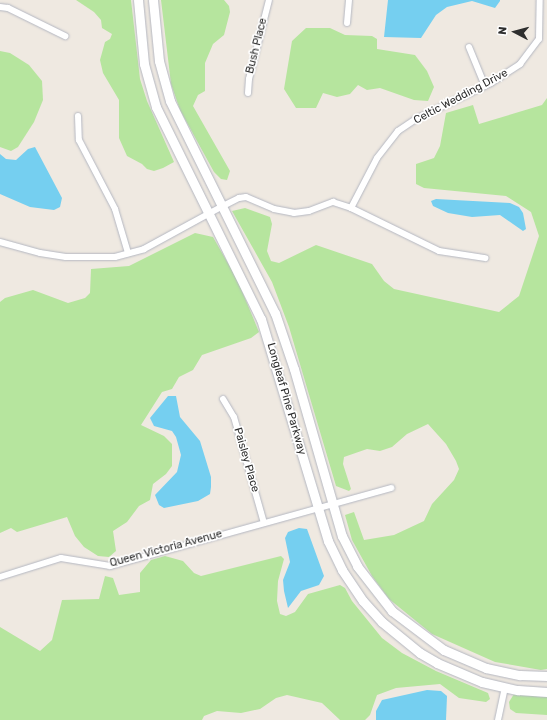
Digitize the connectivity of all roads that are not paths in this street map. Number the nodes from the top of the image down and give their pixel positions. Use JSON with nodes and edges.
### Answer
{"nodes":[{"id":1,"x":138,"y":0,"type":"edge"},
{"id":2,"x":153,"y":0,"type":"edge"},
{"id":3,"x":268,"y":0,"type":"edge"},
{"id":4,"x":349,"y":0,"type":"edge"},
{"id":5,"x":540,"y":0,"type":"edge"},
{"id":6,"x":0,"y":7,"type":"edge"},
{"id":7,"x":347,"y":23,"type":"dead end"},
{"id":8,"x":65,"y":36,"type":"dead end"},
{"id":9,"x":469,"y":47,"type":"dead end"},
{"id":10,"x":485,"y":86,"type":"junction"},
{"id":11,"x":248,"y":93,"type":"dead end"},
{"id":12,"x":78,"y":116,"type":"dead end"},
{"id":13,"x":222,"y":206,"type":"junction"},
{"id":14,"x":351,"y":208,"type":"junction"},
{"id":15,"x":210,"y":213,"type":"junction"},
{"id":16,"x":0,"y":242,"type":"edge"},
{"id":17,"x":128,"y":253,"type":"junction"},
{"id":18,"x":485,"y":258,"type":"dead end"},
{"id":19,"x":222,"y":400,"type":"dead end"},
{"id":20,"x":390,"y":488,"type":"dead end"},
{"id":21,"x":332,"y":505,"type":"junction"},
{"id":22,"x":318,"y":509,"type":"junction"},
{"id":23,"x":264,"y":522,"type":"junction"},
{"id":24,"x":0,"y":577,"type":"edge"},
{"id":25,"x":547,"y":676,"type":"edge"},
{"id":26,"x":504,"y":688,"type":"junction"},
{"id":27,"x":547,"y":692,"type":"edge"},
{"id":28,"x":498,"y":720,"type":"edge"}],
"edges":[{"from":1,"to":15,"type":"main road","name":"Longleaf Pine Parkway"},
{"from":2,"to":13,"type":"main road","name":"Longleaf Pine Parkway"},
{"from":3,"to":11,"type":"street","name":"Bush Place"},
{"from":4,"to":7,"type":"street"},
{"from":5,"to":10,"type":"street","name":"Celtic Wedding Drive"},
{"from":6,"to":8,"type":"street"},
{"from":9,"to":10,"type":"street"},
{"from":10,"to":14,"type":"street","name":"Celtic Wedding Drive"},
{"from":12,"to":17,"type":"street"},
{"from":13,"to":14,"type":"street"},
{"from":13,"to":15,"type":"street"},
{"from":13,"to":21,"type":"main road","name":"Longleaf Pine Parkway"},
{"from":14,"to":18,"type":"street"},
{"from":15,"to":17,"type":"street"},
{"from":15,"to":22,"type":"main road","name":"Longleaf Pine Parkway"},
{"from":16,"to":17,"type":"street"},
{"from":19,"to":23,"type":"street","name":"Paisley Place"},
{"from":20,"to":21,"type":"street","name":"Queen Victoria Avenue"},
{"from":21,"to":22,"type":"street","name":"Queen Victoria Avenue"},
{"from":21,"to":25,"type":"main road","name":"Longleaf Pine Parkway"},
{"from":22,"to":23,"type":"street","name":"Queen Victoria Avenue"},
{"from":22,"to":26,"type":"main road","name":"Longleaf Pine Parkway"},
{"from":23,"to":24,"type":"street","name":"Queen Victoria Avenue"},
{"from":26,"to":27,"type":"main road","name":"Longleaf Pine Parkway"},
{"from":26,"to":28,"type":"street"}]}
